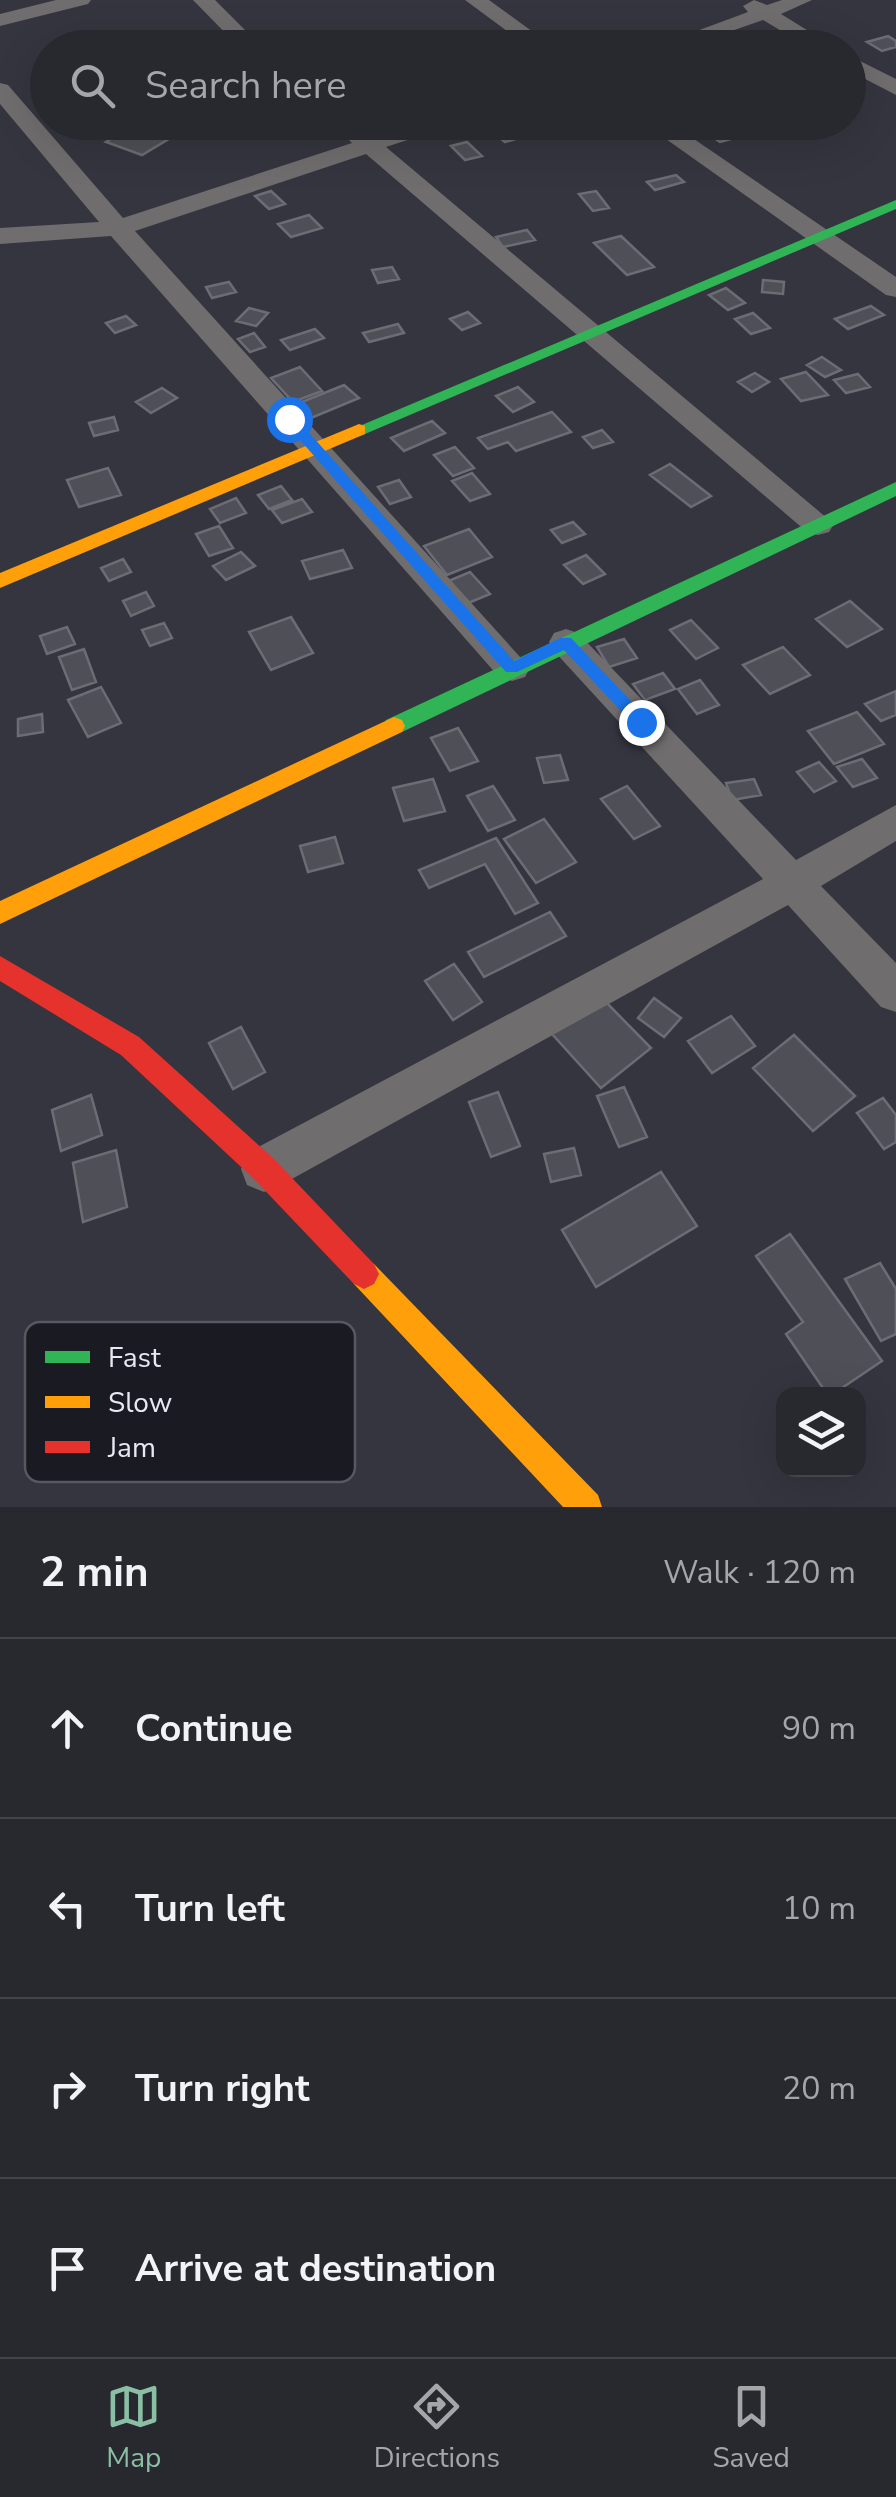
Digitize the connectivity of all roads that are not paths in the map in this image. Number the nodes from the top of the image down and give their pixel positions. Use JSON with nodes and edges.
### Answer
{"nodes":[{"id":1,"x":81,"y":0,"type":"edge"},
{"id":2,"x":203,"y":0,"type":"edge"},
{"id":3,"x":475,"y":0,"type":"edge"},
{"id":4,"x":742,"y":0,"type":"edge"},
{"id":5,"x":802,"y":0,"type":"edge"},
{"id":6,"x":766,"y":12,"type":"junction"},
{"id":7,"x":0,"y":20,"type":"edge"},
{"id":8,"x":234,"y":30,"type":"edge"},
{"id":9,"x":518,"y":30,"type":"edge"},
{"id":10,"x":714,"y":30,"type":"edge"},
{"id":11,"x":796,"y":30,"type":"edge"},
{"id":12,"x":866,"y":70,"type":"edge"},
{"id":13,"x":896,"y":88,"type":"edge"},
{"id":14,"x":0,"y":90,"type":"edge"},
{"id":15,"x":30,"y":125,"type":"edge"},
{"id":16,"x":43,"y":140,"type":"edge"},
{"id":17,"x":363,"y":140,"type":"edge"},
{"id":18,"x":387,"y":140,"type":"edge"},
{"id":19,"x":680,"y":140,"type":"edge"},
{"id":20,"x":370,"y":146,"type":"junction"},
{"id":21,"x":896,"y":204,"type":"edge"},
{"id":22,"x":118,"y":228,"type":"junction"},
{"id":23,"x":0,"y":236,"type":"edge"},
{"id":24,"x":819,"y":237,"type":"junction"},
{"id":25,"x":896,"y":288,"type":"edge"},
{"id":26,"x":592,"y":333,"type":"junction"},
{"id":27,"x":313,"y":446,"type":"junction"},
{"id":28,"x":896,"y":488,"type":"edge"},
{"id":29,"x":818,"y":524,"type":"junction"},
{"id":30,"x":0,"y":581,"type":"edge"},
{"id":31,"x":566,"y":642,"type":"junction"},
{"id":32,"x":512,"y":668,"type":"junction"},
{"id":33,"x":896,"y":821,"type":"edge"},
{"id":34,"x":792,"y":883,"type":"junction"},
{"id":35,"x":0,"y":913,"type":"edge"},
{"id":36,"x":0,"y":967,"type":"edge"},
{"id":37,"x":896,"y":994,"type":"edge"},
{"id":38,"x":264,"y":1168,"type":"junction"},
{"id":39,"x":586,"y":1507,"type":"edge"}],
"edges":[{"from":1,"to":7,"type":"street"},
{"from":2,"to":8,"type":"street"},
{"from":3,"to":9,"type":"street"},
{"from":4,"to":6,"type":"street"},
{"from":5,"to":6,"type":"street"},
{"from":6,"to":10,"type":"street"},
{"from":6,"to":11,"type":"street"},
{"from":12,"to":13,"type":"street"},
{"from":14,"to":15,"type":"street"},
{"from":16,"to":22,"type":"street"},
{"from":17,"to":20,"type":"street"},
{"from":18,"to":20,"type":"street"},
{"from":19,"to":24,"type":"street"},
{"from":20,"to":22,"type":"street"},
{"from":20,"to":26,"type":"street"},
{"from":21,"to":24,"type":"street"},
{"from":22,"to":23,"type":"street"},
{"from":22,"to":27,"type":"street"},
{"from":24,"to":25,"type":"street"},
{"from":24,"to":26,"type":"street"},
{"from":26,"to":27,"type":"street"},
{"from":26,"to":29,"type":"street"},
{"from":27,"to":30,"type":"street"},
{"from":27,"to":32,"type":"street"},
{"from":28,"to":29,"type":"street"},
{"from":29,"to":31,"type":"street"},
{"from":31,"to":32,"type":"street"},
{"from":31,"to":34,"type":"street"},
{"from":32,"to":35,"type":"street"},
{"from":33,"to":34,"type":"street"},
{"from":34,"to":37,"type":"street"},
{"from":34,"to":38,"type":"street"},
{"from":36,"to":38,"type":"street"},
{"from":38,"to":39,"type":"street"}]}
